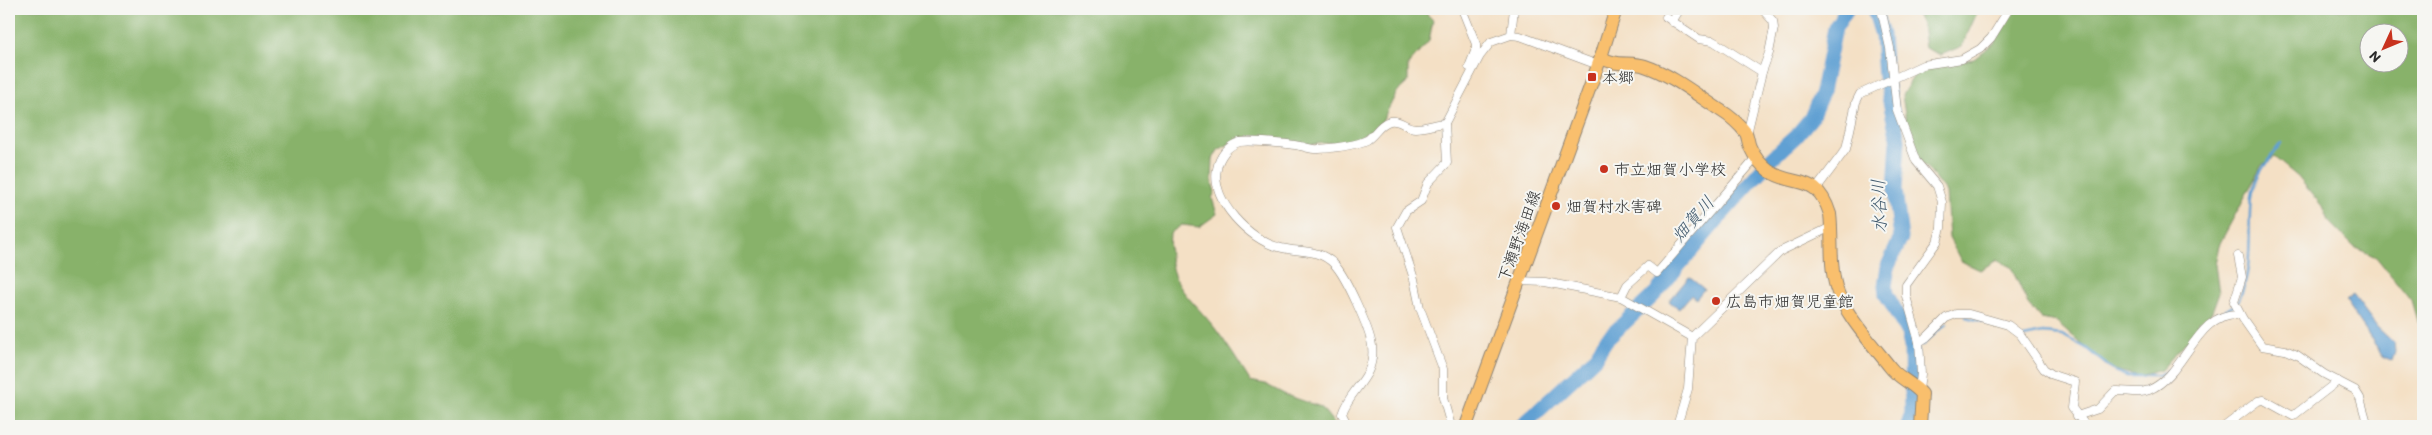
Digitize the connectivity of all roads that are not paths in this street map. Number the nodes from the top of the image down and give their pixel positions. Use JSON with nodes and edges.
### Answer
{"nodes":[{"id":1,"x":1462,"y":9,"type":"edge"},
{"id":2,"x":1514,"y":9,"type":"edge"},
{"id":3,"x":1616,"y":9,"type":"edge"},
{"id":4,"x":1680,"y":9,"type":"edge"},
{"id":5,"x":1762,"y":9,"type":"edge"},
{"id":6,"x":1880,"y":9,"type":"edge"},
{"id":7,"x":2009,"y":9,"type":"edge"},
{"id":8,"x":1511,"y":35,"type":"junction"},
{"id":9,"x":1600,"y":61,"type":"junction"},
{"id":10,"x":1762,"y":72,"type":"junction"},
{"id":11,"x":1891,"y":80,"type":"junction"},
{"id":12,"x":1461,"y":90,"type":"junction"},
{"id":13,"x":1445,"y":123,"type":"junction"},
{"id":14,"x":1747,"y":134,"type":"junction"},
{"id":15,"x":1756,"y":158,"type":"junction"},
{"id":16,"x":1816,"y":189,"type":"junction"},
{"id":17,"x":1831,"y":227,"type":"junction"},
{"id":18,"x":2238,"y":256,"type":"dead end"},
{"id":19,"x":1519,"y":282,"type":"junction"},
{"id":20,"x":1621,"y":297,"type":"junction"},
{"id":21,"x":2239,"y":314,"type":"junction"},
{"id":22,"x":1692,"y":336,"type":"junction"},
{"id":23,"x":1919,"y":342,"type":"junction"},
{"id":24,"x":2338,"y":381,"type":"junction"},
{"id":25,"x":1917,"y":388,"type":"junction"},
{"id":26,"x":2077,"y":416,"type":"junction"},
{"id":27,"x":1348,"y":426,"type":"edge"},
{"id":28,"x":1451,"y":426,"type":"edge"},
{"id":29,"x":1466,"y":426,"type":"edge"},
{"id":30,"x":1678,"y":426,"type":"edge"},
{"id":31,"x":1920,"y":426,"type":"edge"},
{"id":32,"x":2086,"y":426,"type":"edge"},
{"id":33,"x":2225,"y":426,"type":"edge"},
{"id":34,"x":2368,"y":426,"type":"edge"}],
"edges":[{"from":1,"to":12,"type":"street"},
{"from":2,"to":8,"type":"street"},
{"from":3,"to":9,"type":"main road","name":"下瀬野海田線"},
{"from":4,"to":10,"type":"street"},
{"from":5,"to":10,"type":"street"},
{"from":6,"to":11,"type":"street"},
{"from":7,"to":11,"type":"street"},
{"from":8,"to":9,"type":"street"},
{"from":8,"to":12,"type":"street"},
{"from":9,"to":14,"type":"main road"},
{"from":9,"to":19,"type":"main road","name":"下瀬野海田線"},
{"from":10,"to":14,"type":"street"},
{"from":11,"to":16,"type":"street"},
{"from":11,"to":23,"type":"street"},
{"from":12,"to":13,"type":"street"},
{"from":13,"to":27,"type":"street"},
{"from":13,"to":28,"type":"street"},
{"from":14,"to":15,"type":"main road"},
{"from":15,"to":16,"type":"main road"},
{"from":15,"to":20,"type":"street"},
{"from":16,"to":17,"type":"main road"},
{"from":17,"to":22,"type":"street"},
{"from":17,"to":25,"type":"main road"},
{"from":18,"to":21,"type":"street"},
{"from":19,"to":20,"type":"street"},
{"from":19,"to":29,"type":"main road","name":"下瀬野海田線"},
{"from":20,"to":22,"type":"street"},
{"from":21,"to":24,"type":"street"},
{"from":21,"to":26,"type":"street"},
{"from":22,"to":30,"type":"street"},
{"from":23,"to":25,"type":"street"},
{"from":23,"to":26,"type":"street"},
{"from":24,"to":33,"type":"street"},
{"from":24,"to":34,"type":"street"},
{"from":25,"to":31,"type":"main road"},
{"from":26,"to":32,"type":"street"}]}
